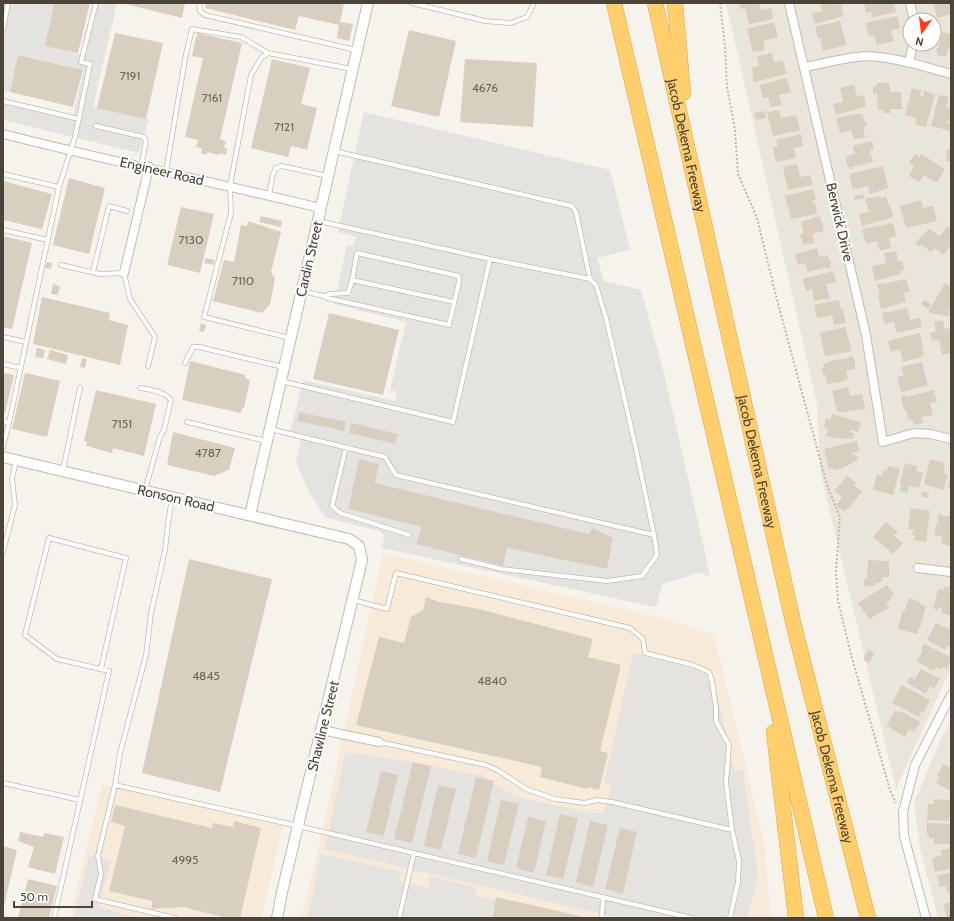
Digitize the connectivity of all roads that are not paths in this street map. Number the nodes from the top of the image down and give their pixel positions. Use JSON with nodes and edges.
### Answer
{"nodes":[{"id":1,"x":8,"y":3,"type":"edge"},
{"id":2,"x":96,"y":3,"type":"edge"},
{"id":3,"x":199,"y":3,"type":"edge"},
{"id":4,"x":368,"y":3,"type":"edge"},
{"id":5,"x":412,"y":3,"type":"edge"},
{"id":6,"x":534,"y":3,"type":"edge"},
{"id":7,"x":614,"y":3,"type":"edge"},
{"id":8,"x":655,"y":3,"type":"edge"},
{"id":9,"x":675,"y":3,"type":"edge"},
{"id":10,"x":789,"y":3,"type":"edge"},
{"id":11,"x":3,"y":30,"type":"edge"},
{"id":12,"x":357,"y":50,"type":"junction"},
{"id":13,"x":911,"y":52,"type":"edge"},
{"id":14,"x":268,"y":53,"type":"junction"},
{"id":15,"x":909,"y":63,"type":"junction"},
{"id":16,"x":805,"y":67,"type":"junction"},
{"id":17,"x":352,"y":69,"type":"junction"},
{"id":18,"x":951,"y":74,"type":"edge"},
{"id":19,"x":3,"y":101,"type":"edge"},
{"id":20,"x":79,"y":119,"type":"junction"},
{"id":21,"x":96,"y":126,"type":"dead end"},
{"id":22,"x":3,"y":134,"type":"edge"},
{"id":23,"x":71,"y":151,"type":"junction"},
{"id":24,"x":334,"y":151,"type":"junction"},
{"id":25,"x":689,"y":154,"type":"junction"},
{"id":26,"x":145,"y":167,"type":"junction"},
{"id":27,"x":166,"y":171,"type":"junction"},
{"id":28,"x":3,"y":174,"type":"edge"},
{"id":29,"x":328,"y":176,"type":"junction"},
{"id":30,"x":230,"y":186,"type":"junction"},
{"id":31,"x":59,"y":187,"type":"junction"},
{"id":32,"x":268,"y":195,"type":"junction"},
{"id":33,"x":320,"y":208,"type":"junction"},
{"id":34,"x":127,"y":211,"type":"dead end"},
{"id":35,"x":318,"y":221,"type":"junction"},
{"id":36,"x":3,"y":230,"type":"edge"},
{"id":37,"x":48,"y":240,"type":"junction"},
{"id":38,"x":490,"y":259,"type":"junction"},
{"id":39,"x":61,"y":265,"type":"dead end"},
{"id":40,"x":93,"y":272,"type":"junction"},
{"id":41,"x":124,"y":273,"type":"junction"},
{"id":42,"x":590,"y":279,"type":"junction"},
{"id":43,"x":352,"y":280,"type":"junction"},
{"id":44,"x":301,"y":291,"type":"junction"},
{"id":45,"x":324,"y":296,"type":"junction"},
{"id":46,"x":454,"y":302,"type":"junction"},
{"id":47,"x":3,"y":337,"type":"edge"},
{"id":48,"x":290,"y":339,"type":"junction"},
{"id":49,"x":26,"y":342,"type":"junction"},
{"id":50,"x":185,"y":363,"type":"dead end"},
{"id":51,"x":3,"y":364,"type":"edge"},
{"id":52,"x":148,"y":366,"type":"dead end"},
{"id":53,"x":284,"y":367,"type":"junction"},
{"id":54,"x":21,"y":368,"type":"junction"},
{"id":55,"x":281,"y":380,"type":"junction"},
{"id":56,"x":80,"y":388,"type":"dead end"},
{"id":57,"x":140,"y":388,"type":"dead end"},
{"id":58,"x":3,"y":422,"type":"edge"},
{"id":59,"x":187,"y":422,"type":"dead end"},
{"id":60,"x":9,"y":423,"type":"junction"},
{"id":61,"x":270,"y":428,"type":"junction"},
{"id":62,"x":951,"y":439,"type":"edge"},
{"id":63,"x":267,"y":441,"type":"junction"},
{"id":64,"x":3,"y":447,"type":"edge"},
{"id":65,"x":346,"y":447,"type":"junction"},
{"id":66,"x":3,"y":457,"type":"edge"},
{"id":67,"x":16,"y":460,"type":"junction"},
{"id":68,"x":63,"y":471,"type":"junction"},
{"id":69,"x":145,"y":491,"type":"junction"},
{"id":70,"x":172,"y":497,"type":"junction"},
{"id":71,"x":250,"y":515,"type":"junction"},
{"id":72,"x":409,"y":535,"type":"dead end"},
{"id":73,"x":654,"y":535,"type":"junction"},
{"id":74,"x":349,"y":539,"type":"joint"},
{"id":75,"x":3,"y":552,"type":"edge"},
{"id":76,"x":461,"y":559,"type":"dead end"},
{"id":77,"x":918,"y":568,"type":"dead end"},
{"id":78,"x":951,"y":572,"type":"edge"},
{"id":79,"x":353,"y":600,"type":"junction"},
{"id":80,"x":765,"y":657,"type":"junction"},
{"id":81,"x":101,"y":669,"type":"junction"},
{"id":82,"x":951,"y":695,"type":"edge"},
{"id":83,"x":322,"y":730,"type":"junction"},
{"id":84,"x":379,"y":742,"type":"joint"},
{"id":85,"x":3,"y":783,"type":"edge"},
{"id":86,"x":115,"y":784,"type":"junction"},
{"id":87,"x":80,"y":800,"type":"junction"},
{"id":88,"x":298,"y":826,"type":"junction"},
{"id":89,"x":732,"y":830,"type":"junction"},
{"id":90,"x":414,"y":853,"type":"junction"},
{"id":91,"x":603,"y":897,"type":"junction"},
{"id":92,"x":54,"y":918,"type":"edge"},
{"id":93,"x":175,"y":918,"type":"edge"},
{"id":94,"x":277,"y":918,"type":"edge"},
{"id":95,"x":399,"y":918,"type":"edge"},
{"id":96,"x":602,"y":918,"type":"edge"},
{"id":97,"x":692,"y":918,"type":"edge"},
{"id":98,"x":730,"y":918,"type":"edge"},
{"id":99,"x":797,"y":918,"type":"edge"},
{"id":100,"x":826,"y":918,"type":"edge"},
{"id":101,"x":868,"y":918,"type":"edge"},
{"id":102,"x":926,"y":918,"type":"edge"}],
"edges":[{"from":1,"to":11,"type":"lane"},
{"from":2,"to":20,"type":"lane"},
{"from":3,"to":12,"type":"lane"},
{"from":4,"to":12,"type":"street","name":"Cardin Street"},
{"from":5,"to":6,"type":"lane"},
{"from":7,"to":80,"type":"highway"},
{"from":8,"to":25,"type":"highway","name":"Jacob Dekema Freeway"},
{"from":9,"to":25,"type":"highway"},
{"from":10,"to":16,"type":"street","name":"Berwick Drive"},
{"from":12,"to":17,"type":"street","name":"Cardin Street"},
{"from":13,"to":15,"type":"street"},
{"from":14,"to":17,"type":"lane"},
{"from":14,"to":27,"type":"lane"},
{"from":14,"to":30,"type":"lane"},
{"from":15,"to":16,"type":"street"},
{"from":15,"to":18,"type":"street"},
{"from":16,"to":62,"type":"street","name":"Berwick Drive"},
{"from":17,"to":24,"type":"street","name":"Cardin Street"},
{"from":19,"to":20,"type":"lane"},
{"from":20,"to":23,"type":"lane"},
{"from":21,"to":26,"type":"lane"},
{"from":22,"to":23,"type":"street","name":"Engineer Road"},
{"from":23,"to":26,"type":"street","name":"Engineer Road"},
{"from":23,"to":31,"type":"lane"},
{"from":24,"to":29,"type":"street","name":"Cardin Street"},
{"from":24,"to":42,"type":"lane"},
{"from":25,"to":101,"type":"highway","name":"Jacob Dekema Freeway"},
{"from":26,"to":27,"type":"street","name":"Engineer Road"},
{"from":26,"to":41,"type":"street"},
{"from":27,"to":30,"type":"street","name":"Engineer Road"},
{"from":28,"to":31,"type":"lane"},
{"from":29,"to":32,"type":"lane"},
{"from":29,"to":33,"type":"street","name":"Cardin Street"},
{"from":30,"to":32,"type":"street","name":"Engineer Road"},
{"from":30,"to":48,"type":"lane"},
{"from":31,"to":37,"type":"lane"},
{"from":32,"to":33,"type":"street","name":"Engineer Road"},
{"from":33,"to":35,"type":"street","name":"Cardin Street"},
{"from":34,"to":40,"type":"lane"},
{"from":35,"to":38,"type":"lane"},
{"from":35,"to":44,"type":"street","name":"Cardin Street"},
{"from":36,"to":37,"type":"lane"},
{"from":37,"to":49,"type":"lane"},
{"from":38,"to":42,"type":"lane"},
{"from":38,"to":55,"type":"lane"},
{"from":39,"to":40,"type":"lane"},
{"from":40,"to":41,"type":"lane"},
{"from":41,"to":52,"type":"lane"},
{"from":42,"to":73,"type":"lane"},
{"from":43,"to":45,"type":"lane"},
{"from":43,"to":46,"type":"lane"},
{"from":43,"to":46,"type":"lane"},
{"from":44,"to":45,"type":"lane"},
{"from":44,"to":48,"type":"street","name":"Cardin Street"},
{"from":45,"to":46,"type":"lane"},
{"from":47,"to":49,"type":"lane"},
{"from":48,"to":53,"type":"street","name":"Cardin Street"},
{"from":49,"to":54,"type":"lane"},
{"from":50,"to":53,"type":"lane"},
{"from":51,"to":54,"type":"lane"},
{"from":53,"to":55,"type":"street","name":"Cardin Street"},
{"from":54,"to":60,"type":"lane"},
{"from":55,"to":61,"type":"street","name":"Cardin Street"},
{"from":56,"to":68,"type":"lane"},
{"from":57,"to":69,"type":"lane"},
{"from":58,"to":60,"type":"lane"},
{"from":59,"to":63,"type":"lane"},
{"from":60,"to":64,"type":"lane"},
{"from":61,"to":63,"type":"street","name":"Cardin Street"},
{"from":61,"to":65,"type":"lane"},
{"from":63,"to":71,"type":"street","name":"Cardin Street"},
{"from":65,"to":72,"type":"lane"},
{"from":65,"to":73,"type":"lane"},
{"from":66,"to":67,"type":"street","name":"Ronson Road"},
{"from":67,"to":68,"type":"street","name":"Ronson Road"},
{"from":67,"to":75,"type":"lane"},
{"from":68,"to":69,"type":"street","name":"Ronson Road"},
{"from":69,"to":70,"type":"street","name":"Ronson Road"},
{"from":70,"to":71,"type":"street","name":"Ronson Road"},
{"from":70,"to":86,"type":"lane"},
{"from":71,"to":74,"type":"street","name":"Ronson Road"},
{"from":73,"to":76,"type":"lane"},
{"from":74,"to":79,"type":"street","name":"Shawline Street"},
{"from":77,"to":78,"type":"street"},
{"from":79,"to":83,"type":"street","name":"Shawline Street"},
{"from":79,"to":89,"type":"lane"},
{"from":80,"to":99,"type":"highway"},
{"from":80,"to":100,"type":"highway"},
{"from":81,"to":81,"type":"lane"},
{"from":81,"to":87,"type":"lane"},
{"from":82,"to":102,"type":"street"},
{"from":83,"to":84,"type":"street"},
{"from":83,"to":88,"type":"street","name":"Shawline Street"},
{"from":84,"to":89,"type":"lane"},
{"from":85,"to":87,"type":"lane"},
{"from":86,"to":88,"type":"lane"},
{"from":86,"to":93,"type":"lane"},
{"from":87,"to":92,"type":"lane"},
{"from":88,"to":90,"type":"lane"},
{"from":88,"to":94,"type":"street","name":"Shawline Street"},
{"from":89,"to":98,"type":"lane"},
{"from":90,"to":91,"type":"lane"},
{"from":90,"to":95,"type":"lane"},
{"from":91,"to":96,"type":"lane"},
{"from":91,"to":97,"type":"lane"}]}
